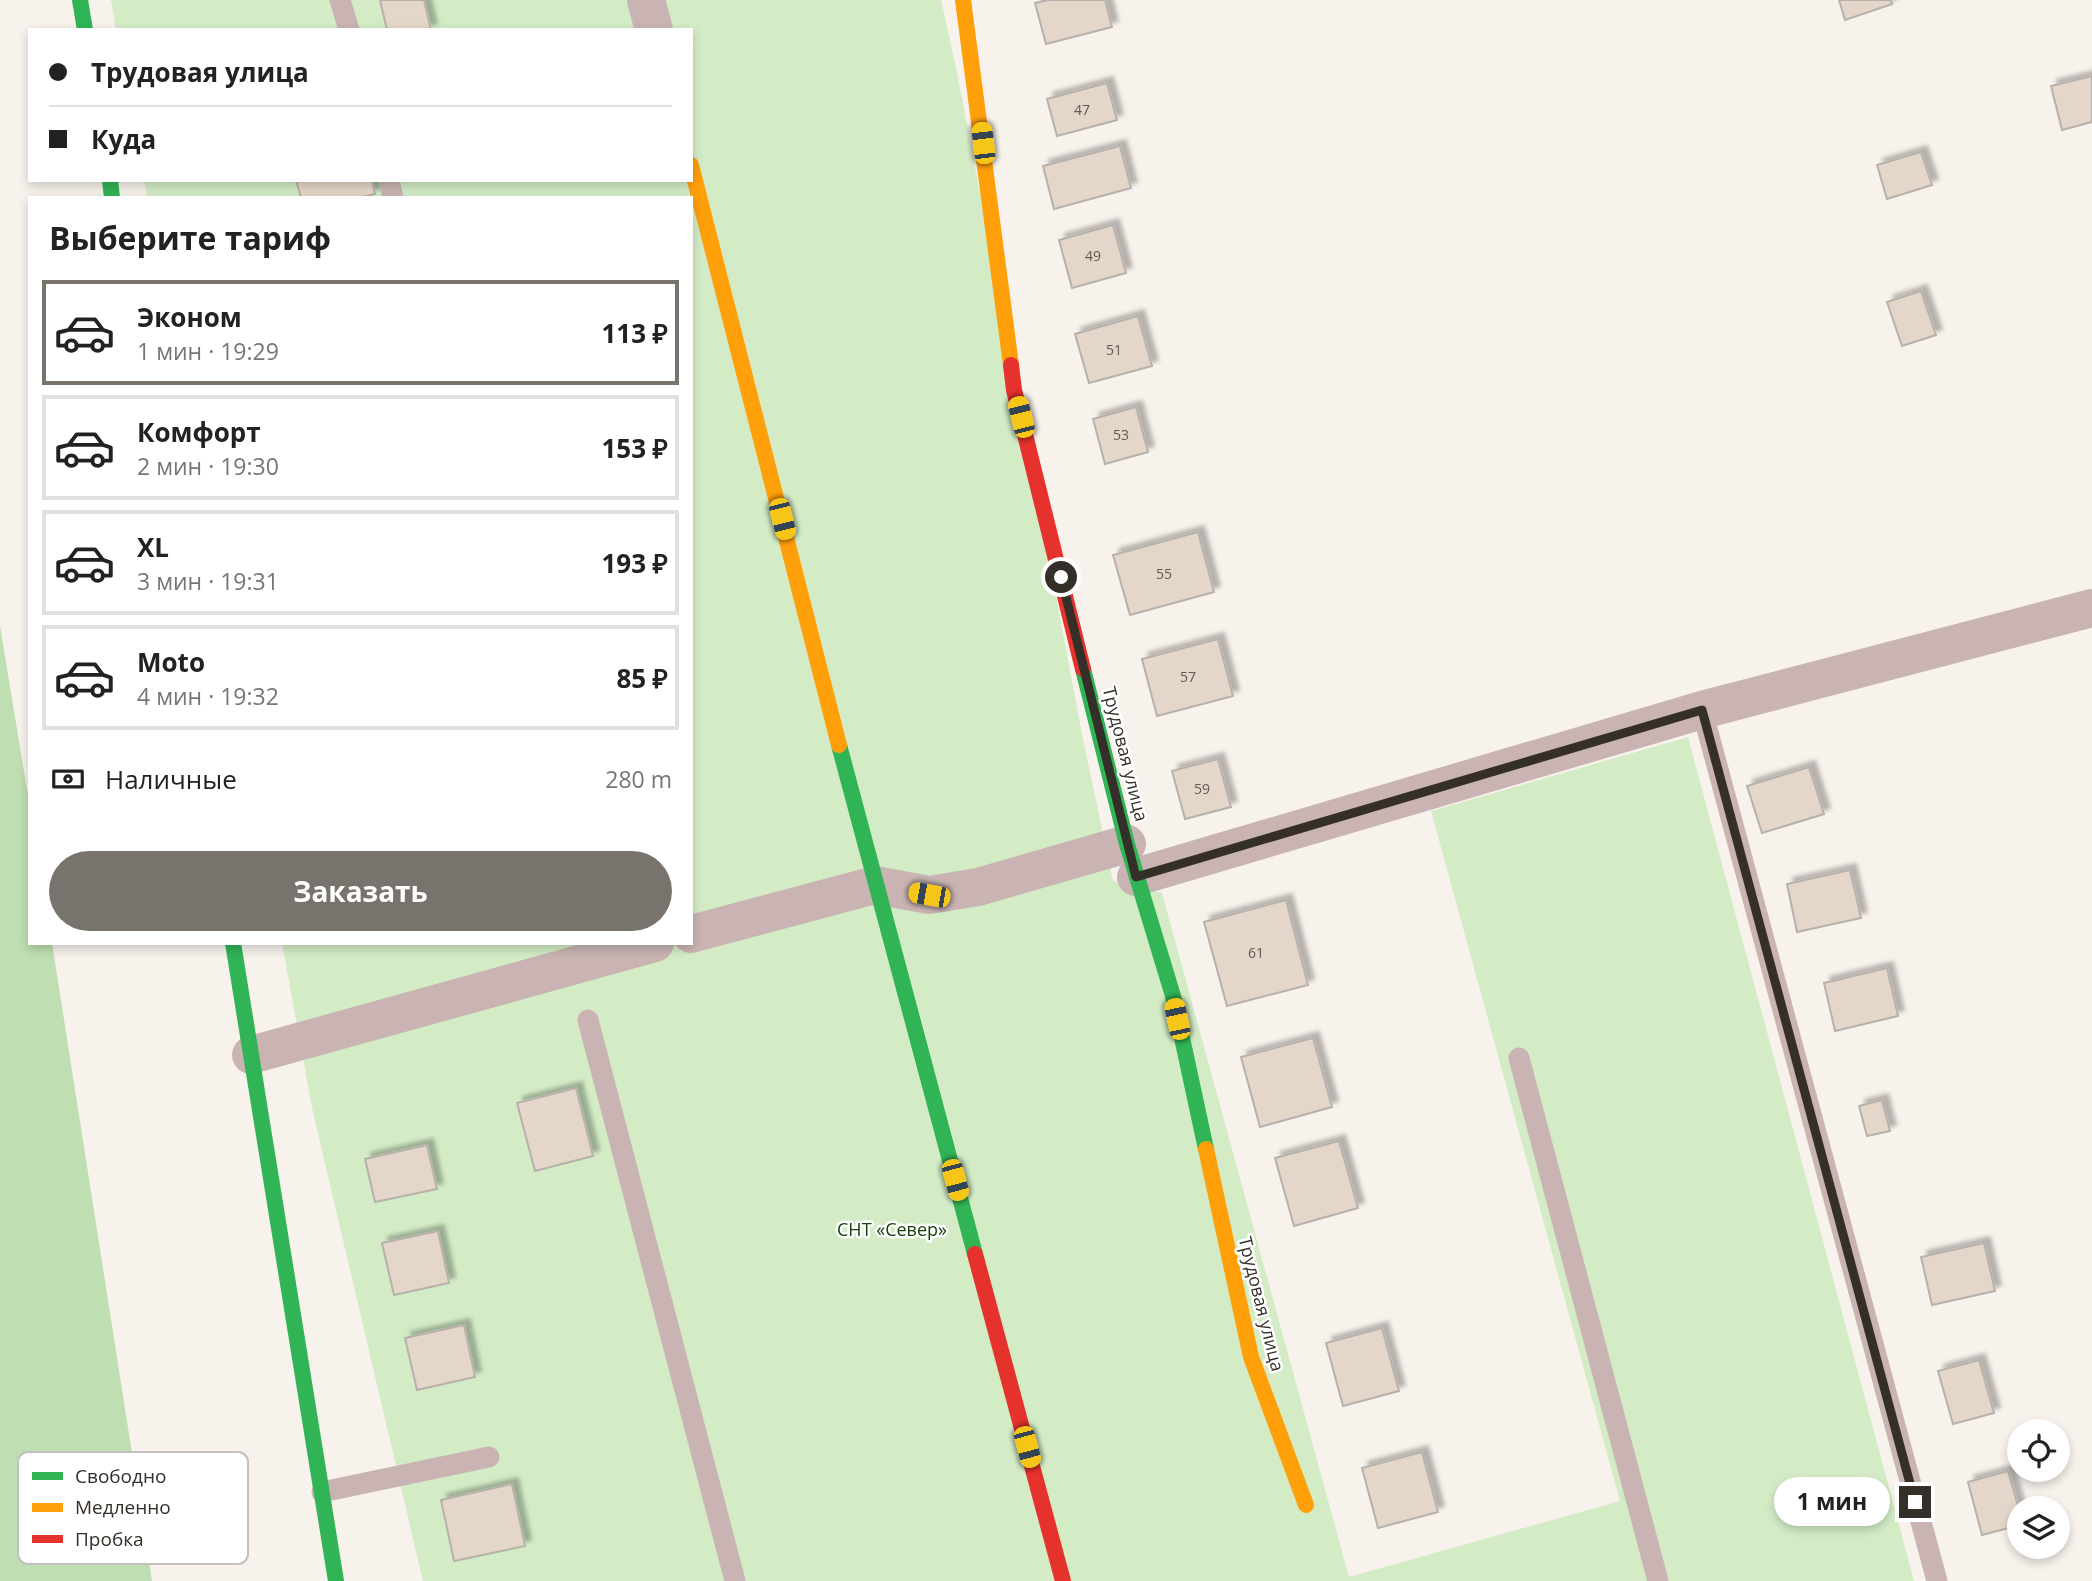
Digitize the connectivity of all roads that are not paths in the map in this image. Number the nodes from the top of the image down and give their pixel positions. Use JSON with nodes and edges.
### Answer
{"nodes":[{"id":1,"x":80,"y":0,"type":"edge"},
{"id":2,"x":340,"y":0,"type":"edge"},
{"id":3,"x":646,"y":0,"type":"edge"},
{"id":4,"x":963,"y":0,"type":"edge"},
{"id":5,"x":85,"y":28,"type":"edge"},
{"id":6,"x":348,"y":28,"type":"edge"},
{"id":7,"x":653,"y":28,"type":"edge"},
{"id":8,"x":693,"y":173,"type":"edge"},
{"id":9,"x":2092,"y":608,"type":"edge"},
{"id":10,"x":1702,"y":710,"type":"junction"},
{"id":11,"x":1132,"y":861,"type":"junction"},
{"id":12,"x":875,"y":885,"type":"junction"},
{"id":13,"x":693,"y":933,"type":"edge"},
{"id":14,"x":233,"y":945,"type":"edge"},
{"id":15,"x":640,"y":945,"type":"edge"},
{"id":16,"x":582,"y":953,"type":"edge"},
{"id":17,"x":588,"y":1020,"type":"dead end"},
{"id":18,"x":251,"y":1055,"type":"junction"},
{"id":19,"x":1519,"y":1058,"type":"dead end"},
{"id":20,"x":489,"y":1457,"type":"dead end"},
{"id":21,"x":322,"y":1492,"type":"junction"},
{"id":22,"x":1306,"y":1505,"type":"dead end"},
{"id":23,"x":336,"y":1581,"type":"edge"},
{"id":24,"x":736,"y":1581,"type":"edge"},
{"id":25,"x":1063,"y":1581,"type":"edge"},
{"id":26,"x":1658,"y":1581,"type":"edge"},
{"id":27,"x":1937,"y":1581,"type":"edge"}],
"edges":[{"from":1,"to":5,"type":"street"},
{"from":2,"to":6,"type":"lane"},
{"from":3,"to":7,"type":"street"},
{"from":4,"to":11,"type":"street","name":"Трудовая улица"},
{"from":8,"to":12,"type":"street"},
{"from":9,"to":10,"type":"street"},
{"from":10,"to":11,"type":"street"},
{"from":10,"to":27,"type":"lane"},
{"from":11,"to":12,"type":"street"},
{"from":11,"to":22,"type":"street","name":"Трудовая улица"},
{"from":12,"to":13,"type":"street"},
{"from":12,"to":25,"type":"street"},
{"from":14,"to":18,"type":"street"},
{"from":15,"to":16,"type":"street"},
{"from":16,"to":18,"type":"street"},
{"from":17,"to":24,"type":"lane"},
{"from":18,"to":21,"type":"street"},
{"from":19,"to":26,"type":"lane"},
{"from":20,"to":21,"type":"lane"},
{"from":21,"to":23,"type":"street"}]}
